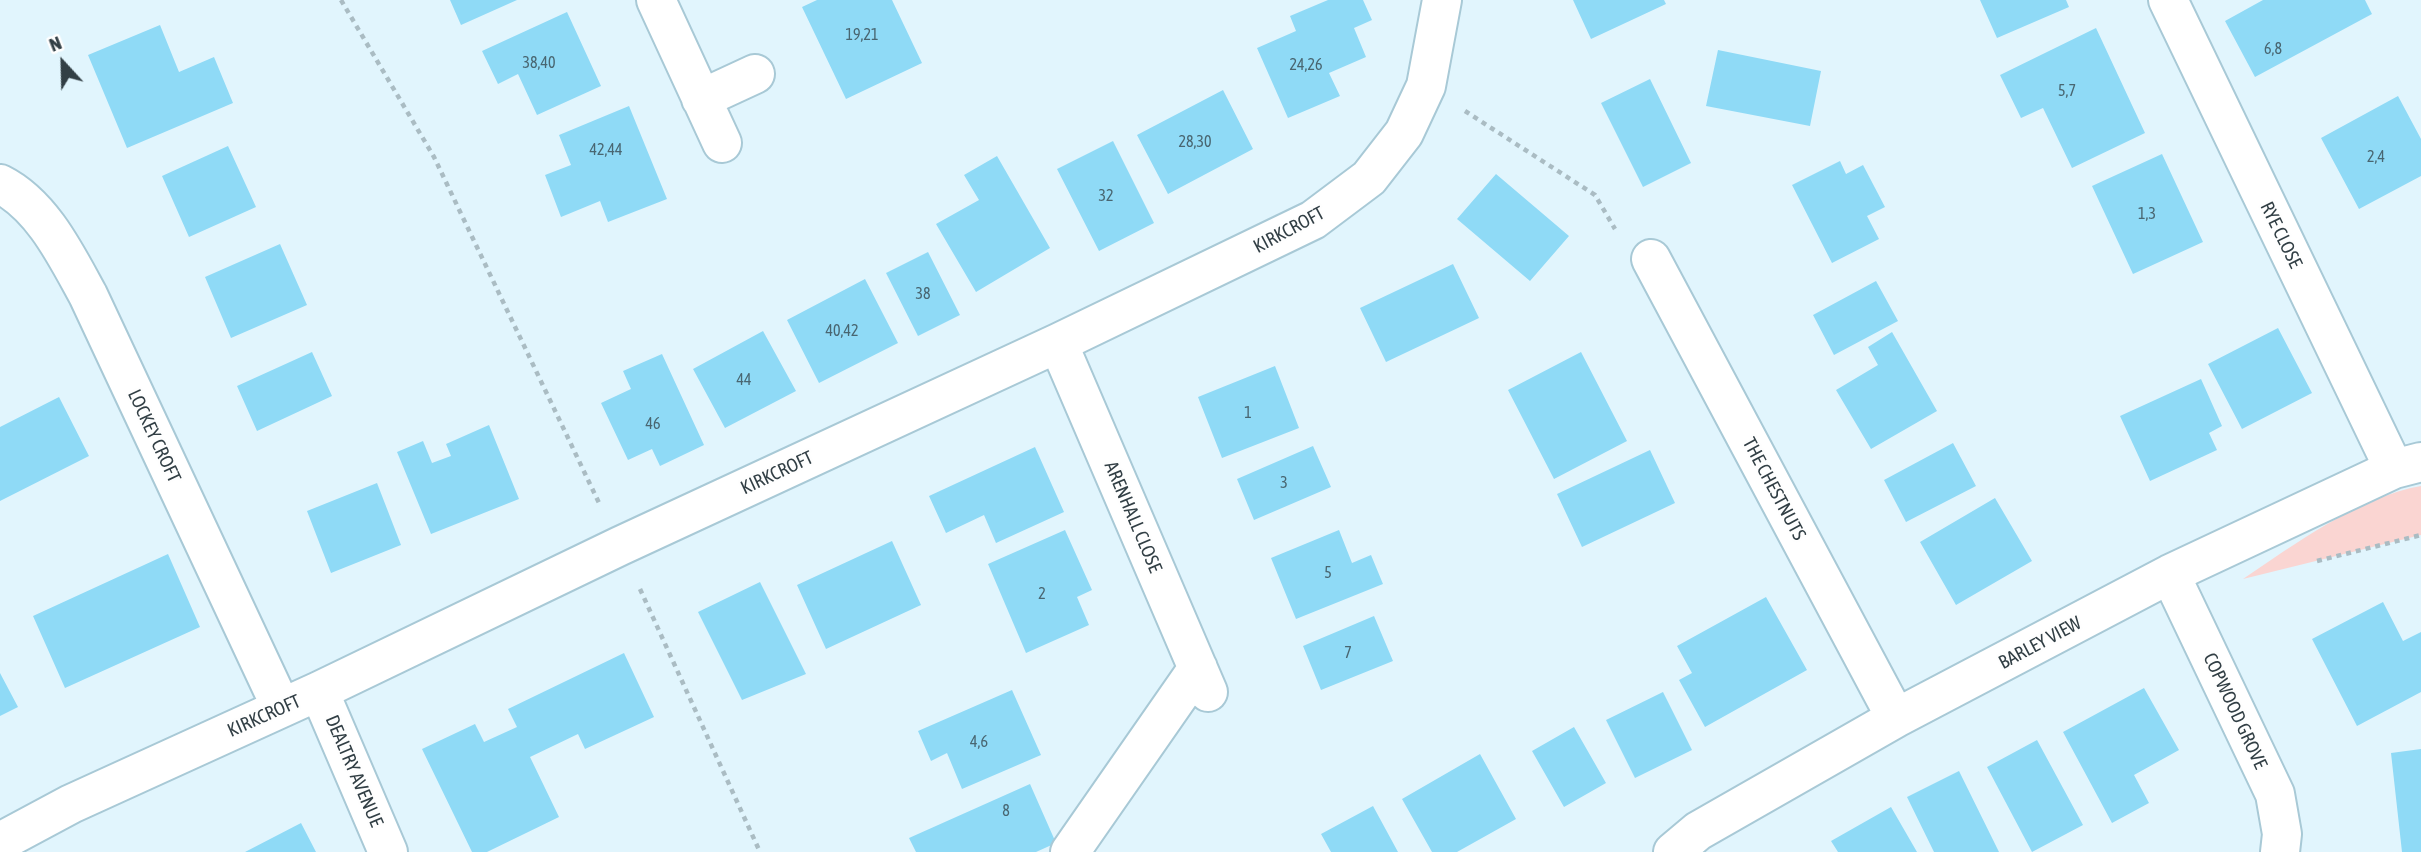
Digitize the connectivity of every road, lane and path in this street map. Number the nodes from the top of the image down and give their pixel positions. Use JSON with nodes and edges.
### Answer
{"nodes":[{"id":1,"x":341,"y":0,"type":"edge"},
{"id":2,"x":656,"y":0,"type":"edge"},
{"id":3,"x":1442,"y":0,"type":"edge"},
{"id":4,"x":2168,"y":0,"type":"edge"},
{"id":5,"x":755,"y":74,"type":"dead end"},
{"id":6,"x":1426,"y":86,"type":"junction"},
{"id":7,"x":701,"y":99,"type":"junction"},
{"id":8,"x":722,"y":143,"type":"dead end"},
{"id":9,"x":0,"y":184,"type":"edge"},
{"id":10,"x":1651,"y":260,"type":"joint"},
{"id":11,"x":1058,"y":343,"type":"junction"},
{"id":12,"x":2407,"y":466,"type":"edge"},
{"id":13,"x":620,"y":546,"type":"junction"},
{"id":14,"x":2170,"y":574,"type":"junction"},
{"id":15,"x":319,"y":691,"type":"junction"},
{"id":16,"x":281,"y":707,"type":"junction"},
{"id":17,"x":1896,"y":718,"type":"junction"},
{"id":18,"x":0,"y":842,"type":"edge"},
{"id":19,"x":388,"y":852,"type":"edge"},
{"id":20,"x":760,"y":852,"type":"edge"},
{"id":21,"x":1070,"y":852,"type":"edge"},
{"id":22,"x":1672,"y":852,"type":"edge"},
{"id":23,"x":2280,"y":852,"type":"edge"}],
"edges":[{"from":1,"to":13,"type":"path"},
{"from":2,"to":7,"type":"street"},
{"from":3,"to":6,"type":"street","name":"KIRKCROFT"},
{"from":4,"to":12,"type":"street","name":"RYE CLOSE"},
{"from":5,"to":7,"type":"street"},
{"from":6,"to":10,"type":"path"},
{"from":6,"to":11,"type":"street","name":"KIRKCROFT"},
{"from":7,"to":8,"type":"street"},
{"from":9,"to":16,"type":"street","name":"LOCKEY CROFT"},
{"from":10,"to":17,"type":"street","name":"THE CHESTNUTS"},
{"from":11,"to":13,"type":"street","name":"KIRKCROFT"},
{"from":11,"to":21,"type":"street","name":"ARENHALL CLOSE"},
{"from":12,"to":14,"type":"street","name":"BARLEY VIEW"},
{"from":13,"to":15,"type":"street","name":"KIRKCROFT"},
{"from":13,"to":20,"type":"path"},
{"from":14,"to":17,"type":"street","name":"BARLEY VIEW"},
{"from":14,"to":23,"type":"street","name":"COPWOOD GROVE"},
{"from":15,"to":16,"type":"street","name":"KIRKCROFT"},
{"from":15,"to":19,"type":"street","name":"DEALTRY AVENUE"},
{"from":16,"to":18,"type":"street","name":"KIRKCROFT"},
{"from":17,"to":22,"type":"street","name":"BARLEY VIEW"}]}
